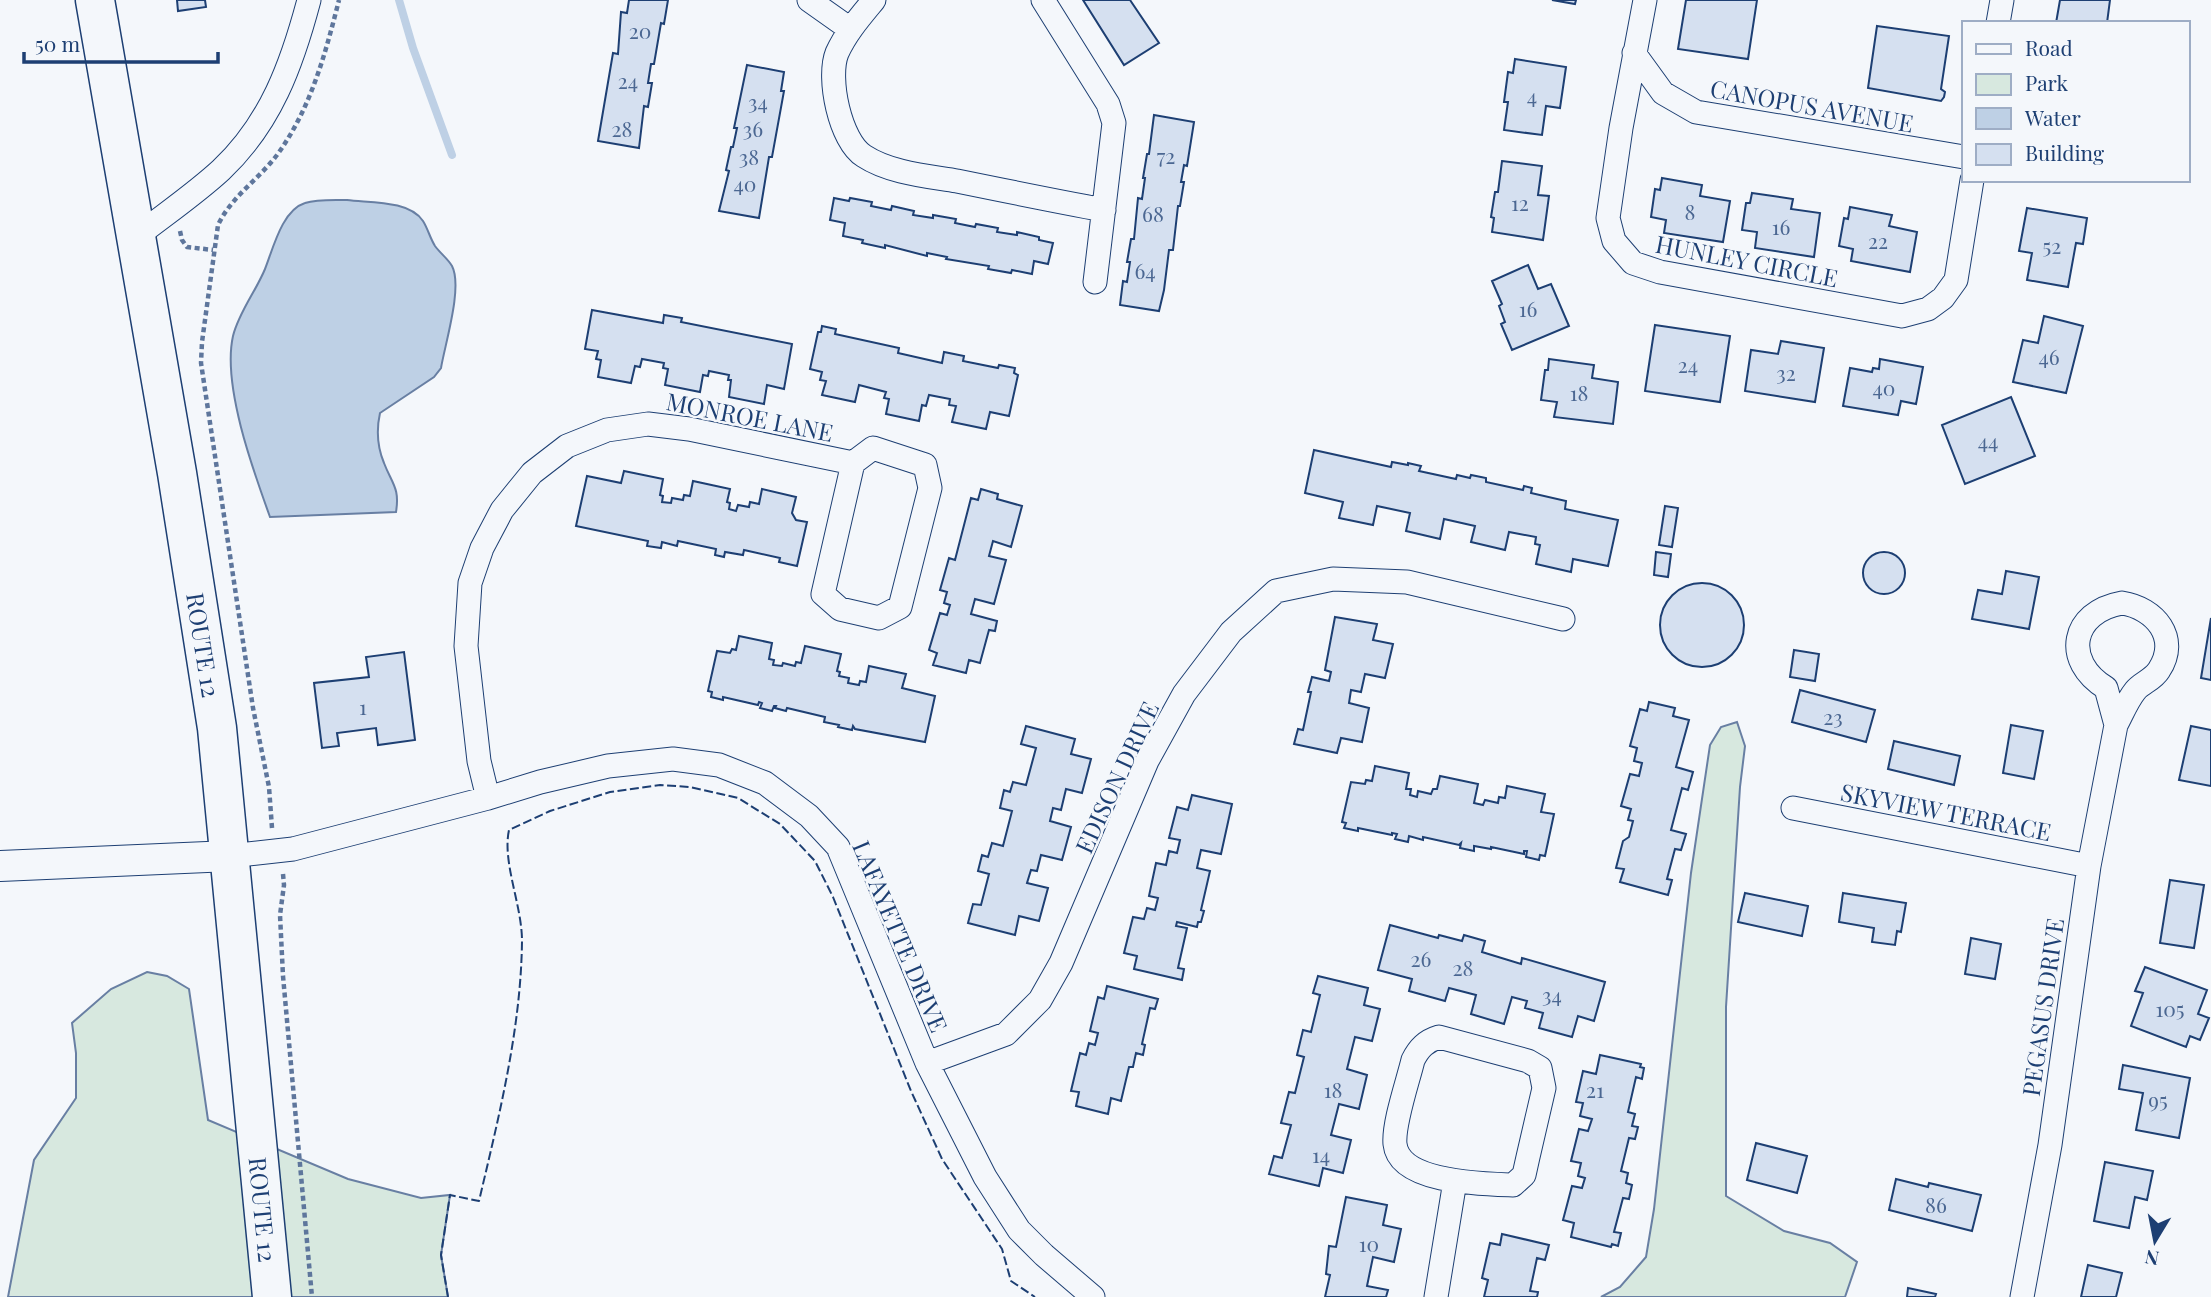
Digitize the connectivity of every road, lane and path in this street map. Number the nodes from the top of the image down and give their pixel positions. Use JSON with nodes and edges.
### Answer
{"nodes":[{"id":1,"x":95,"y":0,"type":"edge"},
{"id":2,"x":309,"y":0,"type":"edge"},
{"id":3,"x":809,"y":0,"type":"edge"},
{"id":4,"x":874,"y":0,"type":"edge"},
{"id":5,"x":1043,"y":0,"type":"edge"},
{"id":6,"x":1645,"y":0,"type":"edge"},
{"id":7,"x":2002,"y":0,"type":"edge"},
{"id":8,"x":1998,"y":21,"type":"edge"},
{"id":9,"x":850,"y":29,"type":"junction"},
{"id":10,"x":1634,"y":53,"type":"junction"},
{"id":11,"x":1962,"y":158,"type":"edge"},
{"id":12,"x":1972,"y":182,"type":"edge"},
{"id":13,"x":175,"y":207,"type":"junction"},
{"id":14,"x":1104,"y":210,"type":"junction"},
{"id":15,"x":136,"y":237,"type":"junction"},
{"id":16,"x":1095,"y":282,"type":"dead end"},
{"id":17,"x":853,"y":463,"type":"junction"},
{"id":18,"x":1563,"y":619,"type":"dead end"},
{"id":19,"x":2116,"y":725,"type":"junction"},
{"id":20,"x":488,"y":798,"type":"junction"},
{"id":21,"x":1793,"y":808,"type":"dead end"},
{"id":22,"x":274,"y":834,"type":"dead end"},
{"id":23,"x":230,"y":856,"type":"junction"},
{"id":24,"x":0,"y":866,"type":"edge"},
{"id":25,"x":2089,"y":866,"type":"junction"},
{"id":26,"x":282,"y":874,"type":"dead end"},
{"id":27,"x":927,"y":1063,"type":"junction"},
{"id":28,"x":1455,"y":1181,"type":"junction"},
{"id":29,"x":272,"y":1297,"type":"edge"},
{"id":30,"x":312,"y":1297,"type":"edge"},
{"id":31,"x":1093,"y":1297,"type":"edge"},
{"id":32,"x":1436,"y":1297,"type":"edge"},
{"id":33,"x":2022,"y":1297,"type":"edge"}],
"edges":[{"from":1,"to":15,"type":"highway","name":"ROUTE 12"},
{"from":2,"to":13,"type":"street"},
{"from":3,"to":9,"type":"street"},
{"from":4,"to":9,"type":"street"},
{"from":5,"to":14,"type":"street"},
{"from":6,"to":10,"type":"street","name":"HUNLEY CIRCLE"},
{"from":7,"to":8,"type":"street"},
{"from":9,"to":14,"type":"street"},
{"from":10,"to":11,"type":"street","name":"CANOPUS AVENUE"},
{"from":10,"to":12,"type":"street","name":"HUNLEY CIRCLE"},
{"from":13,"to":15,"type":"street"},
{"from":13,"to":22,"type":"path"},
{"from":14,"to":16,"type":"street"},
{"from":15,"to":23,"type":"highway","name":"ROUTE 12"},
{"from":17,"to":17,"type":"street","name":"MONROE LANE"},
{"from":17,"to":20,"type":"street","name":"MONROE LANE"},
{"from":18,"to":27,"type":"street","name":"EDISON DRIVE"},
{"from":19,"to":19,"type":"street","name":"PEGASUS DRIVE"},
{"from":19,"to":25,"type":"street","name":"PEGASUS DRIVE"},
{"from":20,"to":23,"type":"street","name":"LAFAYETTE DRIVE"},
{"from":20,"to":27,"type":"street","name":"LAFAYETTE DRIVE"},
{"from":21,"to":25,"type":"street","name":"SKYVIEW TERRACE"},
{"from":23,"to":24,"type":"street"},
{"from":23,"to":29,"type":"highway","name":"ROUTE 12"},
{"from":25,"to":33,"type":"street","name":"PEGASUS DRIVE"},
{"from":26,"to":30,"type":"path"},
{"from":27,"to":31,"type":"street","name":"LAFAYETTE DRIVE"},
{"from":28,"to":28,"type":"street"},
{"from":28,"to":32,"type":"street"}]}
